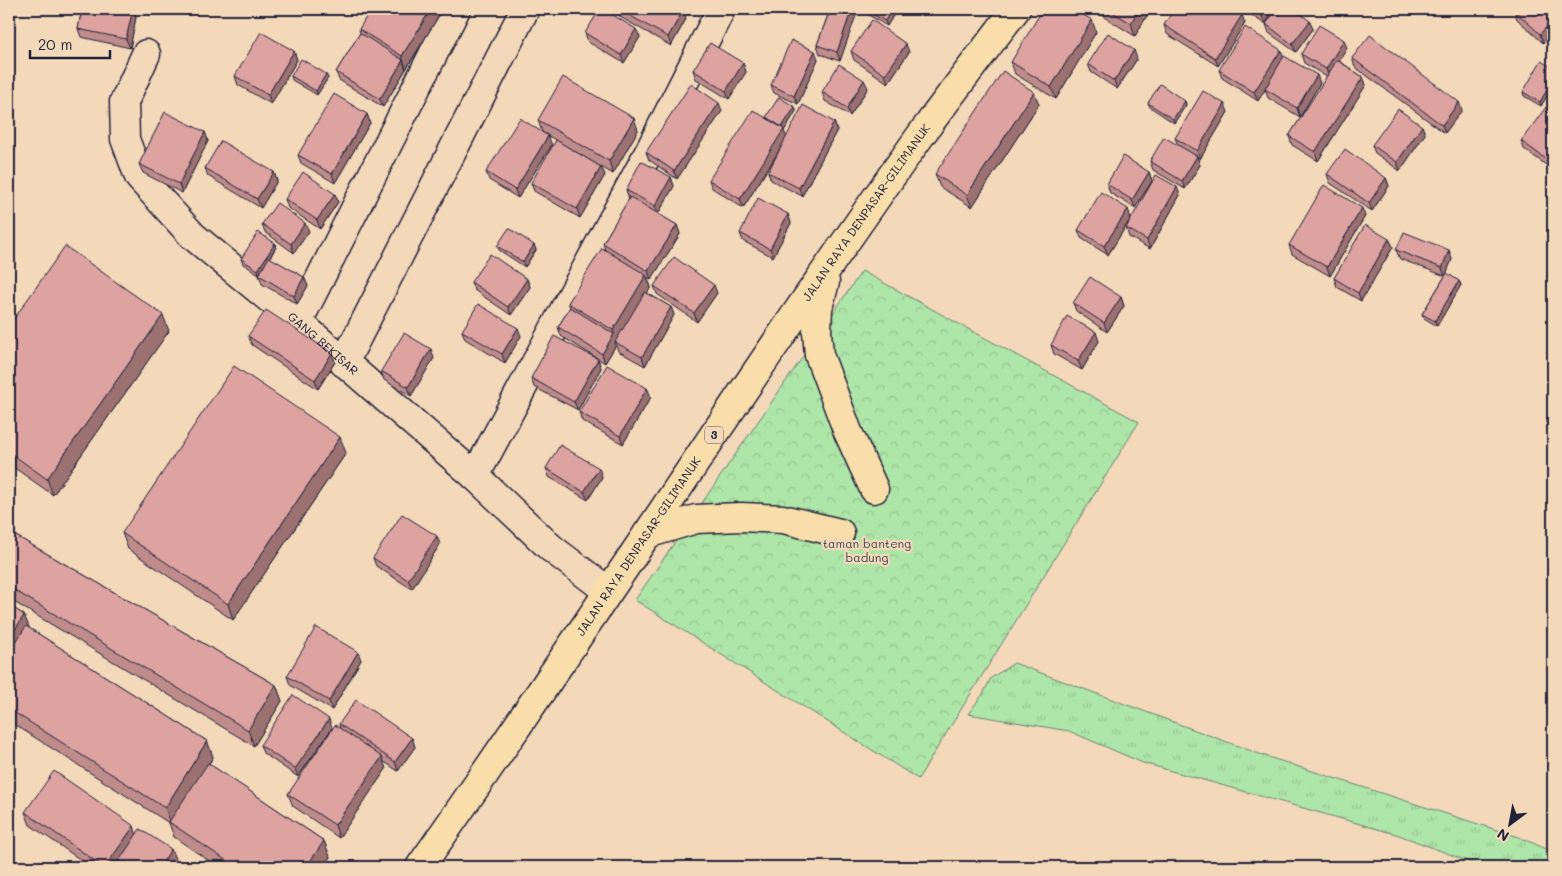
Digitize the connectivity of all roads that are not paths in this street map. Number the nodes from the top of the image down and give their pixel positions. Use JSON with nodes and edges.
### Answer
{"nodes":[{"id":1,"x":456,"y":9,"type":"edge"},
{"id":2,"x":525,"y":9,"type":"edge"},
{"id":3,"x":721,"y":9,"type":"edge"},
{"id":4,"x":1016,"y":9,"type":"edge"},
{"id":5,"x":146,"y":54,"type":"dead end"},
{"id":6,"x":828,"y":268,"type":"junction"},
{"id":7,"x":298,"y":322,"type":"junction"},
{"id":8,"x":344,"y":363,"type":"junction"},
{"id":9,"x":475,"y":476,"type":"junction"},
{"id":10,"x":874,"y":489,"type":"dead end"},
{"id":11,"x":840,"y":533,"type":"dead end"},
{"id":12,"x":647,"y":534,"type":"junction"},
{"id":13,"x":608,"y":591,"type":"junction"},
{"id":14,"x":420,"y":867,"type":"edge"}],
"edges":[{"from":1,"to":7,"type":"street"},
{"from":2,"to":8,"type":"street"},
{"from":3,"to":9,"type":"street"},
{"from":4,"to":6,"type":"highway","name":"JALAN RAYA DENPASAR-GILIMANUK","number":"3"},
{"from":5,"to":7,"type":"street","name":"GANG BEKISAR"},
{"from":6,"to":10,"type":"highway"},
{"from":6,"to":12,"type":"highway","name":"JALAN RAYA DENPASAR-GILIMANUK","number":"3"},
{"from":7,"to":8,"type":"street","name":"GANG BEKISAR"},
{"from":8,"to":9,"type":"street","name":"GANG BEKISAR"},
{"from":9,"to":13,"type":"street","name":"GANG BEKISAR"},
{"from":11,"to":12,"type":"highway"},
{"from":12,"to":13,"type":"highway","name":"JALAN RAYA DENPASAR-GILIMANUK","number":"3"},
{"from":13,"to":14,"type":"highway","name":"JALAN RAYA DENPASAR-GILIMANUK","number":"3"}]}
